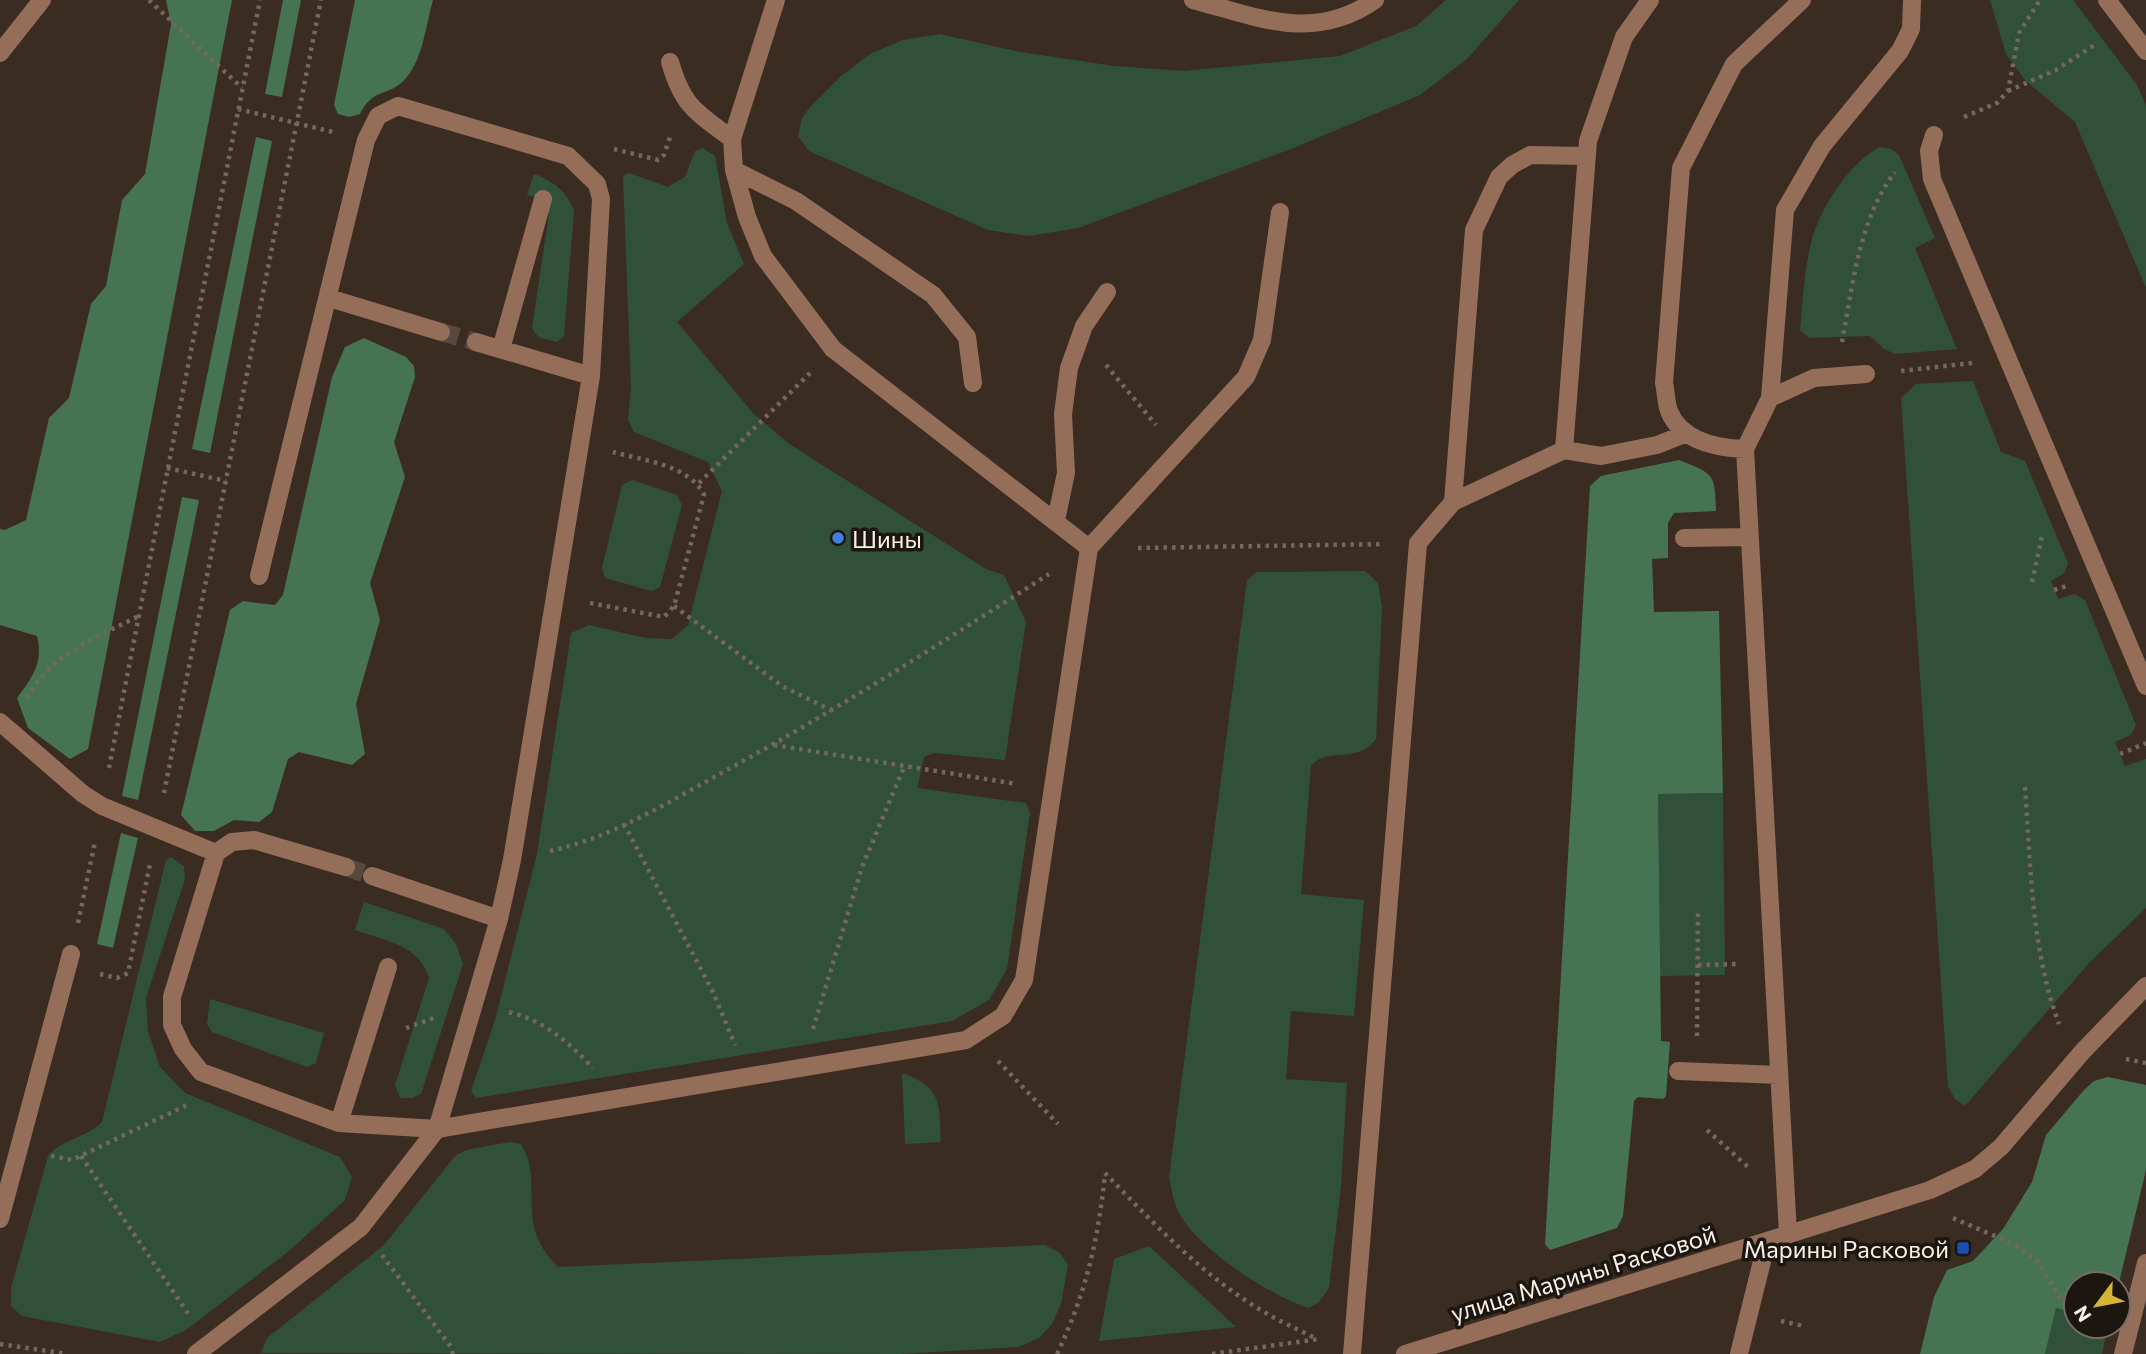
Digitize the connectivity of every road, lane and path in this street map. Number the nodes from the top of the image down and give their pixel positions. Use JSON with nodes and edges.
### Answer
{"nodes":[{"id":1,"x":42,"y":0,"type":"edge"},
{"id":2,"x":149,"y":0,"type":"edge"},
{"id":3,"x":260,"y":0,"type":"edge"},
{"id":4,"x":321,"y":0,"type":"edge"},
{"id":5,"x":1193,"y":0,"type":"edge"},
{"id":6,"x":1375,"y":0,"type":"edge"},
{"id":7,"x":1650,"y":0,"type":"edge"},
{"id":8,"x":1802,"y":0,"type":"edge"},
{"id":9,"x":1912,"y":0,"type":"edge"},
{"id":10,"x":2040,"y":0,"type":"edge"},
{"id":11,"x":2107,"y":0,"type":"edge"},
{"id":12,"x":772,"y":2,"type":"edge"},
{"id":13,"x":2122,"y":22,"type":"junction"},
{"id":14,"x":2146,"y":51,"type":"edge"},
{"id":15,"x":0,"y":53,"type":"edge"},
{"id":16,"x":670,"y":62,"type":"dead end"},
{"id":17,"x":242,"y":89,"type":"junction"},
{"id":18,"x":2008,"y":91,"type":"junction"},
{"id":19,"x":238,"y":109,"type":"junction"},
{"id":20,"x":296,"y":123,"type":"junction"},
{"id":21,"x":1934,"y":135,"type":"junction"},
{"id":22,"x":732,"y":139,"type":"junction"},
{"id":23,"x":366,"y":140,"type":"junction"},
{"id":24,"x":604,"y":147,"type":"dead end"},
{"id":25,"x":1585,"y":156,"type":"junction"},
{"id":26,"x":651,"y":160,"type":"dead end"},
{"id":27,"x":734,"y":170,"type":"junction"},
{"id":28,"x":543,"y":199,"type":"dead end"},
{"id":29,"x":1280,"y":212,"type":"dead end"},
{"id":30,"x":1107,"y":292,"type":"dead end"},
{"id":31,"x":329,"y":298,"type":"junction"},
{"id":32,"x":441,"y":331,"type":"tunnel mouth"},
{"id":33,"x":1079,"y":341,"type":"junction"},
{"id":34,"x":476,"y":342,"type":"tunnel mouth"},
{"id":35,"x":1842,"y":345,"type":"dead end"},
{"id":36,"x":501,"y":349,"type":"junction"},
{"id":37,"x":833,"y":349,"type":"junction"},
{"id":38,"x":2008,"y":359,"type":"junction"},
{"id":39,"x":1925,"y":369,"type":"dead end"},
{"id":40,"x":1866,"y":374,"type":"dead end"},
{"id":41,"x":591,"y":376,"type":"junction"},
{"id":42,"x":972,"y":383,"type":"dead end"},
{"id":43,"x":1770,"y":398,"type":"junction"},
{"id":44,"x":1687,"y":433,"type":"junction"},
{"id":45,"x":580,"y":442,"type":"junction"},
{"id":46,"x":1745,"y":449,"type":"junction"},
{"id":47,"x":1564,"y":450,"type":"junction"},
{"id":48,"x":1178,"y":454,"type":"junction"},
{"id":49,"x":167,"y":468,"type":"junction"},
{"id":50,"x":226,"y":481,"type":"junction"},
{"id":51,"x":699,"y":483,"type":"junction"},
{"id":52,"x":1453,"y":502,"type":"junction"},
{"id":53,"x":1056,"y":520,"type":"junction"},
{"id":54,"x":1750,"y":537,"type":"junction"},
{"id":55,"x":1684,"y":538,"type":"dead end"},
{"id":56,"x":1418,"y":543,"type":"junction"},
{"id":57,"x":1089,"y":548,"type":"junction"},
{"id":58,"x":259,"y":576,"type":"dead end"},
{"id":59,"x":555,"y":595,"type":"junction"},
{"id":60,"x":674,"y":606,"type":"junction"},
{"id":61,"x":137,"y":617,"type":"junction"},
{"id":62,"x":2146,"y":686,"type":"edge"},
{"id":63,"x":834,"y":711,"type":"junction"},
{"id":64,"x":5,"y":726,"type":"edge"},
{"id":65,"x":2146,"y":743,"type":"edge"},
{"id":66,"x":773,"y":745,"type":"junction"},
{"id":67,"x":2120,"y":754,"type":"dead end"},
{"id":68,"x":904,"y":766,"type":"junction"},
{"id":69,"x":1053,"y":788,"type":"junction"},
{"id":70,"x":2025,"y":788,"type":"dead end"},
{"id":71,"x":102,"y":806,"type":"junction"},
{"id":72,"x":624,"y":824,"type":"junction"},
{"id":73,"x":156,"y":830,"type":"junction"},
{"id":74,"x":216,"y":853,"type":"junction"},
{"id":75,"x":512,"y":860,"type":"junction"},
{"id":76,"x":346,"y":867,"type":"tunnel mouth"},
{"id":77,"x":372,"y":876,"type":"tunnel mouth"},
{"id":78,"x":86,"y":888,"type":"dead end"},
{"id":79,"x":1698,"y":910,"type":"dead end"},
{"id":80,"x":499,"y":919,"type":"junction"},
{"id":81,"x":71,"y":954,"type":"dead end"},
{"id":82,"x":1722,"y":964,"type":"dead end"},
{"id":83,"x":129,"y":965,"type":"dead end"},
{"id":84,"x":1698,"y":965,"type":"junction"},
{"id":85,"x":388,"y":968,"type":"dead end"},
{"id":86,"x":2146,"y":986,"type":"edge"},
{"id":87,"x":2070,"y":1019,"type":"dead end"},
{"id":88,"x":732,"y":1033,"type":"dead end"},
{"id":89,"x":973,"y":1035,"type":"junction"},
{"id":90,"x":2131,"y":1060,"type":"dead end"},
{"id":91,"x":2146,"y":1063,"type":"edge"},
{"id":92,"x":802,"y":1067,"type":"junction"},
{"id":93,"x":1687,"y":1071,"type":"joint"},
{"id":94,"x":1779,"y":1075,"type":"junction"},
{"id":95,"x":232,"y":1083,"type":"junction"},
{"id":96,"x":340,"y":1122,"type":"junction"},
{"id":97,"x":1058,"y":1124,"type":"dead end"},
{"id":98,"x":437,"y":1129,"type":"junction"},
{"id":99,"x":82,"y":1156,"type":"junction"},
{"id":100,"x":72,"y":1160,"type":"dead end"},
{"id":101,"x":1905,"y":1197,"type":"junction"},
{"id":102,"x":0,"y":1219,"type":"edge"},
{"id":103,"x":361,"y":1227,"type":"junction"},
{"id":104,"x":1788,"y":1234,"type":"junction"},
{"id":105,"x":1767,"y":1241,"type":"junction"},
{"id":106,"x":2146,"y":1262,"type":"edge"},
{"id":107,"x":2062,"y":1300,"type":"edge"},
{"id":108,"x":1354,"y":1333,"type":"junction"},
{"id":109,"x":1318,"y":1340,"type":"junction"},
{"id":110,"x":0,"y":1344,"type":"edge"},
{"id":111,"x":203,"y":1349,"type":"edge"},
{"id":112,"x":66,"y":1354,"type":"edge"},
{"id":113,"x":453,"y":1354,"type":"edge"},
{"id":114,"x":1057,"y":1354,"type":"edge"},
{"id":115,"x":1212,"y":1354,"type":"edge"},
{"id":116,"x":1352,"y":1354,"type":"edge"},
{"id":117,"x":1405,"y":1354,"type":"edge"},
{"id":118,"x":1739,"y":1354,"type":"edge"},
{"id":119,"x":2123,"y":1354,"type":"edge"}],
"edges":[{"from":1,"to":15,"type":"street"},
{"from":2,"to":17,"type":"path"},
{"from":3,"to":17,"type":"path"},
{"from":4,"to":20,"type":"path"},
{"from":5,"to":6,"type":"street"},
{"from":7,"to":25,"type":"street"},
{"from":8,"to":44,"type":"street"},
{"from":9,"to":43,"type":"street"},
{"from":10,"to":18,"type":"path"},
{"from":11,"to":13,"type":"street"},
{"from":12,"to":22,"type":"street"},
{"from":13,"to":14,"type":"street"},
{"from":13,"to":18,"type":"path"},
{"from":16,"to":22,"type":"street"},
{"from":17,"to":19,"type":"path"},
{"from":18,"to":21,"type":"path"},
{"from":19,"to":20,"type":"path"},
{"from":19,"to":49,"type":"path"},
{"from":20,"to":23,"type":"path"},
{"from":20,"to":50,"type":"path"},
{"from":21,"to":35,"type":"path"},
{"from":21,"to":38,"type":"street"},
{"from":22,"to":27,"type":"street"},
{"from":23,"to":31,"type":"street"},
{"from":23,"to":41,"type":"street"},
{"from":24,"to":26,"type":"path"},
{"from":25,"to":47,"type":"street"},
{"from":25,"to":52,"type":"street"},
{"from":27,"to":37,"type":"street"},
{"from":27,"to":42,"type":"street"},
{"from":28,"to":36,"type":"street"},
{"from":29,"to":48,"type":"street"},
{"from":30,"to":33,"type":"street"},
{"from":31,"to":32,"type":"street"},
{"from":31,"to":58,"type":"street"},
{"from":33,"to":48,"type":"path"},
{"from":33,"to":53,"type":"street"},
{"from":34,"to":36,"type":"street"},
{"from":36,"to":41,"type":"street"},
{"from":37,"to":51,"type":"path"},
{"from":37,"to":53,"type":"street"},
{"from":38,"to":39,"type":"path"},
{"from":38,"to":62,"type":"street"},
{"from":40,"to":43,"type":"street"},
{"from":41,"to":45,"type":"street"},
{"from":43,"to":46,"type":"street"},
{"from":44,"to":46,"type":"street"},
{"from":44,"to":47,"type":"street"},
{"from":45,"to":51,"type":"path"},
{"from":45,"to":59,"type":"street"},
{"from":46,"to":54,"type":"street"},
{"from":47,"to":52,"type":"street"},
{"from":48,"to":57,"type":"street"},
{"from":49,"to":50,"type":"path"},
{"from":49,"to":61,"type":"path"},
{"from":50,"to":73,"type":"path"},
{"from":51,"to":60,"type":"path"},
{"from":52,"to":56,"type":"street"},
{"from":53,"to":57,"type":"street"},
{"from":54,"to":55,"type":"street"},
{"from":54,"to":94,"type":"street"},
{"from":56,"to":57,"type":"path"},
{"from":56,"to":108,"type":"street"},
{"from":57,"to":63,"type":"path"},
{"from":57,"to":69,"type":"street"},
{"from":59,"to":60,"type":"path"},
{"from":59,"to":75,"type":"street"},
{"from":60,"to":63,"type":"path"},
{"from":61,"to":64,"type":"path"},
{"from":61,"to":71,"type":"path"},
{"from":63,"to":66,"type":"path"},
{"from":64,"to":71,"type":"street"},
{"from":65,"to":67,"type":"path"},
{"from":66,"to":68,"type":"path"},
{"from":66,"to":72,"type":"path"},
{"from":68,"to":69,"type":"path"},
{"from":68,"to":92,"type":"path"},
{"from":69,"to":89,"type":"street"},
{"from":70,"to":87,"type":"path"},
{"from":71,"to":73,"type":"street"},
{"from":71,"to":78,"type":"path"},
{"from":72,"to":75,"type":"path"},
{"from":72,"to":88,"type":"path"},
{"from":73,"to":74,"type":"street"},
{"from":73,"to":83,"type":"path"},
{"from":74,"to":76,"type":"street"},
{"from":74,"to":95,"type":"street"},
{"from":75,"to":80,"type":"street"},
{"from":77,"to":80,"type":"street"},
{"from":79,"to":84,"type":"path"},
{"from":80,"to":98,"type":"street"},
{"from":81,"to":102,"type":"street"},
{"from":82,"to":84,"type":"path"},
{"from":84,"to":93,"type":"path"},
{"from":85,"to":96,"type":"street"},
{"from":86,"to":101,"type":"street","name":"улица Марины Расковой"},
{"from":89,"to":92,"type":"street"},
{"from":89,"to":97,"type":"path"},
{"from":90,"to":91,"type":"path"},
{"from":92,"to":98,"type":"street"},
{"from":93,"to":94,"type":"street"},
{"from":94,"to":104,"type":"street"},
{"from":95,"to":96,"type":"street"},
{"from":95,"to":99,"type":"path"},
{"from":96,"to":98,"type":"street"},
{"from":98,"to":103,"type":"street"},
{"from":99,"to":100,"type":"path"},
{"from":99,"to":111,"type":"path"},
{"from":101,"to":104,"type":"street","name":"улица Марины Расковой"},
{"from":101,"to":107,"type":"path"},
{"from":103,"to":111,"type":"street"},
{"from":103,"to":113,"type":"path"},
{"from":104,"to":105,"type":"street","name":"улица Марины Расковой"},
{"from":105,"to":117,"type":"street","name":"улица Марины Расковой"},
{"from":105,"to":118,"type":"street"},
{"from":106,"to":119,"type":"street"},
{"from":108,"to":109,"type":"path"},
{"from":108,"to":116,"type":"street"},
{"from":109,"to":114,"type":"path"},
{"from":109,"to":115,"type":"path"},
{"from":110,"to":112,"type":"path"}]}
